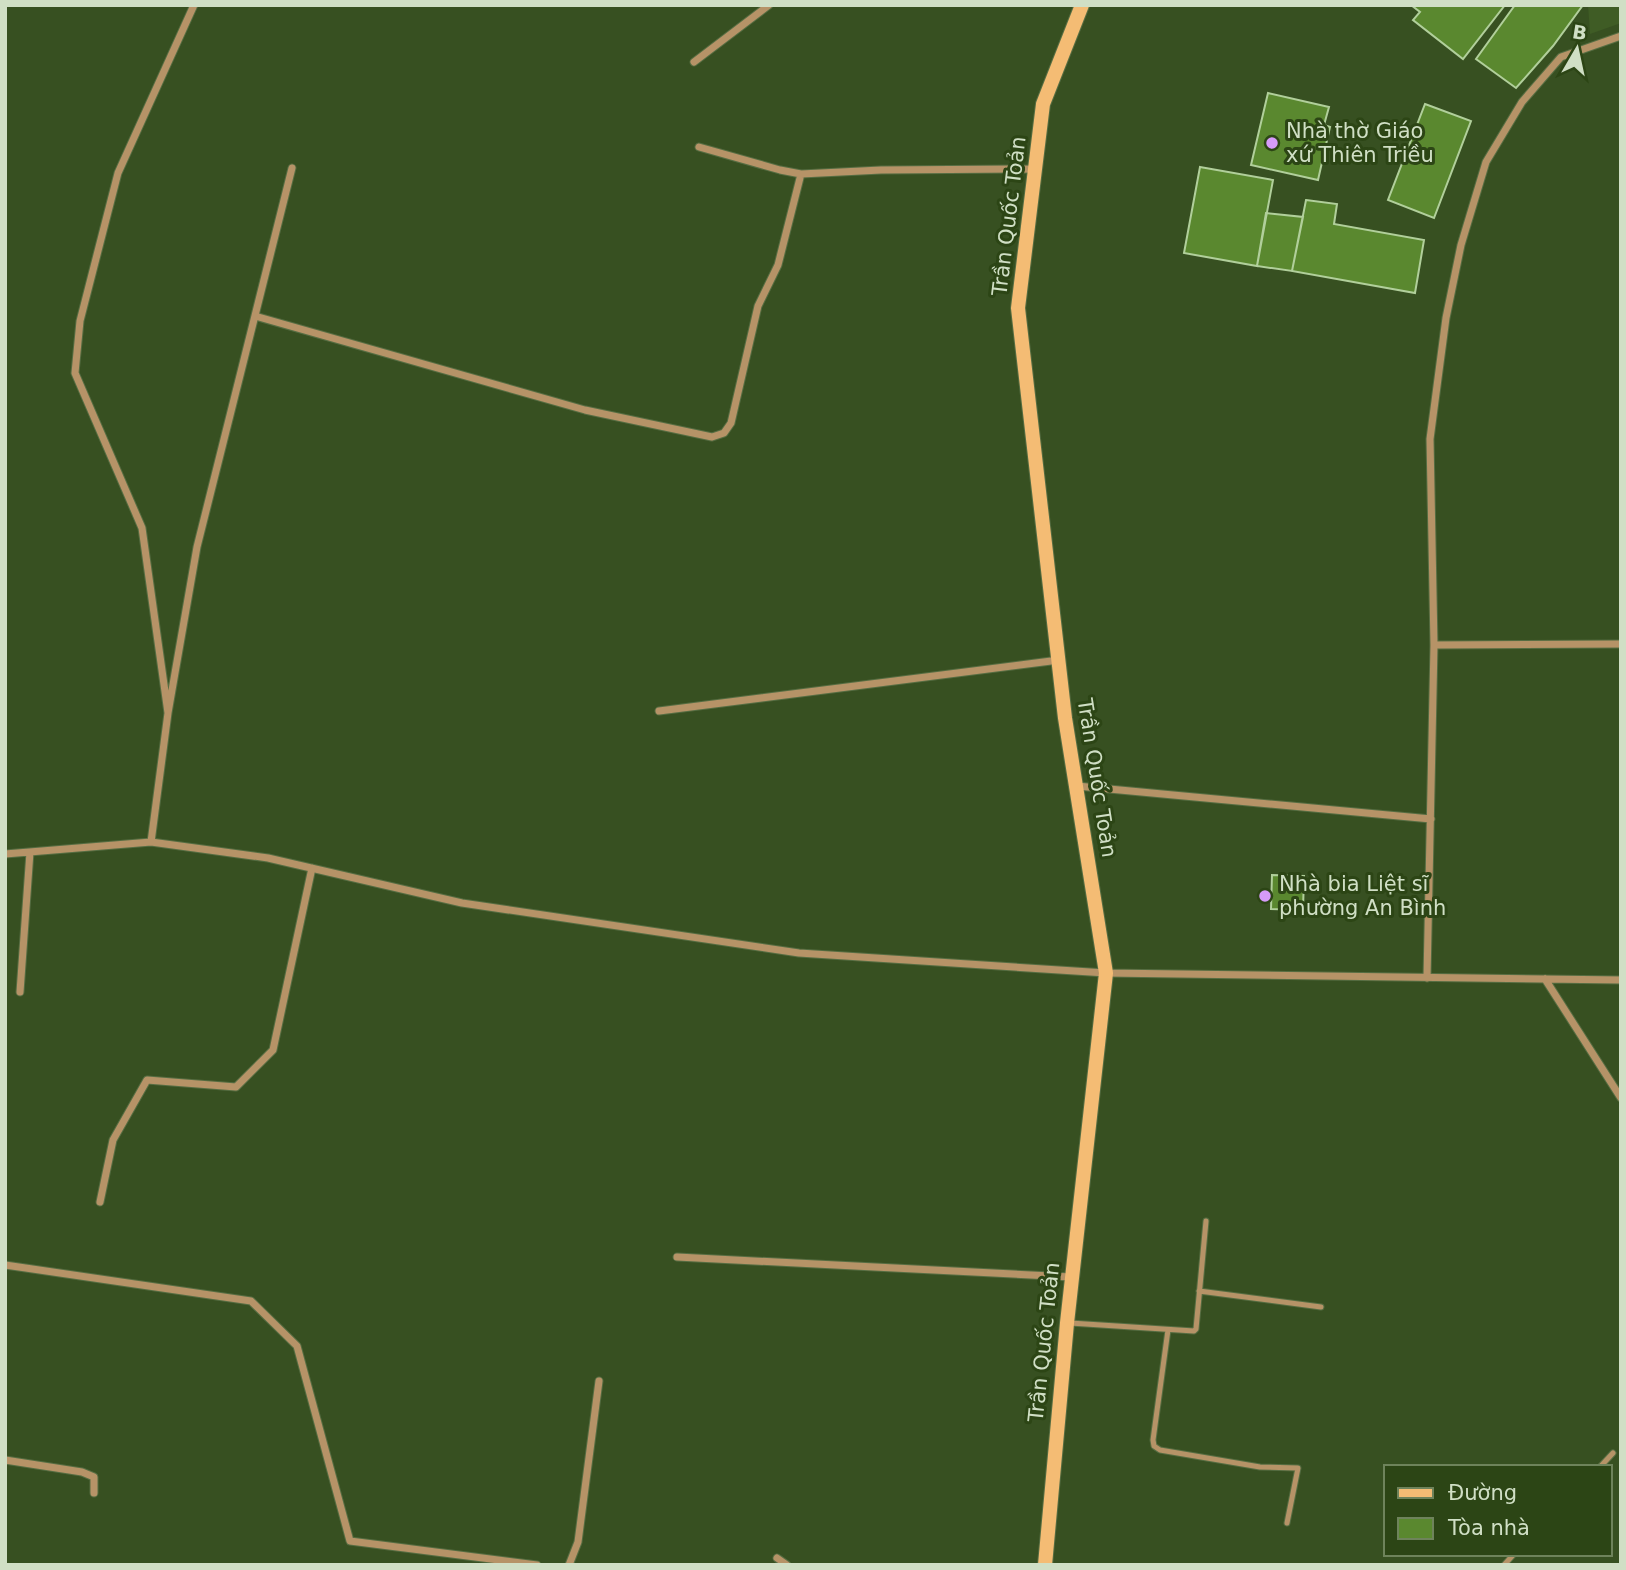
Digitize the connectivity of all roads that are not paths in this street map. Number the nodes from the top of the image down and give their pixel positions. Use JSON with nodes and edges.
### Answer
{"nodes":[{"id":1,"x":194,"y":5,"type":"edge"},
{"id":2,"x":769,"y":5,"type":"edge"},
{"id":3,"x":1082,"y":5,"type":"edge"},
{"id":4,"x":1621,"y":36,"type":"edge"},
{"id":5,"x":695,"y":62,"type":"dead end"},
{"id":6,"x":699,"y":147,"type":"dead end"},
{"id":7,"x":292,"y":168,"type":"dead end"},
{"id":8,"x":1035,"y":169,"type":"junction"},
{"id":9,"x":801,"y":174,"type":"junction"},
{"id":10,"x":255,"y":316,"type":"junction"},
{"id":11,"x":1621,"y":644,"type":"edge"},
{"id":12,"x":1434,"y":645,"type":"junction"},
{"id":13,"x":1059,"y":660,"type":"junction"},
{"id":14,"x":659,"y":711,"type":"dead end"},
{"id":15,"x":168,"y":713,"type":"junction"},
{"id":16,"x":1077,"y":786,"type":"junction"},
{"id":17,"x":1430,"y":819,"type":"junction"},
{"id":18,"x":152,"y":842,"type":"junction"},
{"id":19,"x":30,"y":852,"type":"junction"},
{"id":20,"x":5,"y":854,"type":"edge"},
{"id":21,"x":312,"y":868,"type":"junction"},
{"id":22,"x":1107,"y":973,"type":"junction"},
{"id":23,"x":1427,"y":978,"type":"junction"},
{"id":24,"x":1545,"y":979,"type":"junction"},
{"id":25,"x":1621,"y":980,"type":"edge"},
{"id":26,"x":20,"y":992,"type":"dead end"},
{"id":27,"x":1621,"y":1098,"type":"edge"},
{"id":28,"x":100,"y":1202,"type":"dead end"},
{"id":29,"x":1206,"y":1221,"type":"dead end"},
{"id":30,"x":677,"y":1257,"type":"dead end"},
{"id":31,"x":5,"y":1265,"type":"edge"},
{"id":32,"x":1072,"y":1277,"type":"junction"},
{"id":33,"x":1199,"y":1291,"type":"junction"},
{"id":34,"x":1321,"y":1307,"type":"dead end"},
{"id":35,"x":1067,"y":1323,"type":"junction"},
{"id":36,"x":1168,"y":1330,"type":"junction"},
{"id":37,"x":599,"y":1381,"type":"dead end"},
{"id":38,"x":1613,"y":1453,"type":"dead end"},
{"id":39,"x":5,"y":1460,"type":"edge"},
{"id":40,"x":1602,"y":1465,"type":"edge"},
{"id":41,"x":94,"y":1493,"type":"dead end"},
{"id":42,"x":1287,"y":1523,"type":"dead end"},
{"id":43,"x":777,"y":1558,"type":"dead end"},
{"id":44,"x":531,"y":1564,"type":"edge"},
{"id":45,"x":569,"y":1565,"type":"edge"},
{"id":46,"x":787,"y":1565,"type":"edge"},
{"id":47,"x":1045,"y":1565,"type":"edge"}],
"edges":[{"from":1,"to":15,"type":"street"},
{"from":2,"to":5,"type":"street"},
{"from":3,"to":8,"type":"main road","name":"Trần Quốc Toản"},
{"from":4,"to":12,"type":"street"},
{"from":6,"to":9,"type":"street"},
{"from":7,"to":10,"type":"street"},
{"from":8,"to":9,"type":"street"},
{"from":8,"to":13,"type":"main road","name":"Trần Quốc Toản"},
{"from":9,"to":10,"type":"street"},
{"from":10,"to":15,"type":"street"},
{"from":11,"to":12,"type":"street"},
{"from":12,"to":17,"type":"street"},
{"from":13,"to":14,"type":"street"},
{"from":13,"to":16,"type":"main road","name":"Trần Quốc Toản"},
{"from":15,"to":18,"type":"street"},
{"from":16,"to":17,"type":"street"},
{"from":16,"to":22,"type":"main road","name":"Trần Quốc Toản"},
{"from":17,"to":23,"type":"street"},
{"from":18,"to":19,"type":"street"},
{"from":18,"to":21,"type":"street"},
{"from":19,"to":20,"type":"street"},
{"from":19,"to":26,"type":"street"},
{"from":21,"to":22,"type":"street"},
{"from":21,"to":28,"type":"street"},
{"from":22,"to":23,"type":"street"},
{"from":22,"to":32,"type":"main road","name":"Trần Quốc Toản"},
{"from":23,"to":24,"type":"street"},
{"from":24,"to":25,"type":"street"},
{"from":24,"to":27,"type":"street"},
{"from":29,"to":33,"type":"lane"},
{"from":30,"to":32,"type":"street"},
{"from":31,"to":44,"type":"street"},
{"from":32,"to":35,"type":"main road","name":"Trần Quốc Toản"},
{"from":33,"to":34,"type":"lane"},
{"from":33,"to":36,"type":"lane"},
{"from":35,"to":36,"type":"lane"},
{"from":35,"to":47,"type":"main road","name":"Trần Quốc Toản"},
{"from":36,"to":42,"type":"lane"},
{"from":37,"to":45,"type":"street"},
{"from":38,"to":40,"type":"lane"},
{"from":39,"to":41,"type":"street"},
{"from":43,"to":46,"type":"street"}]}
